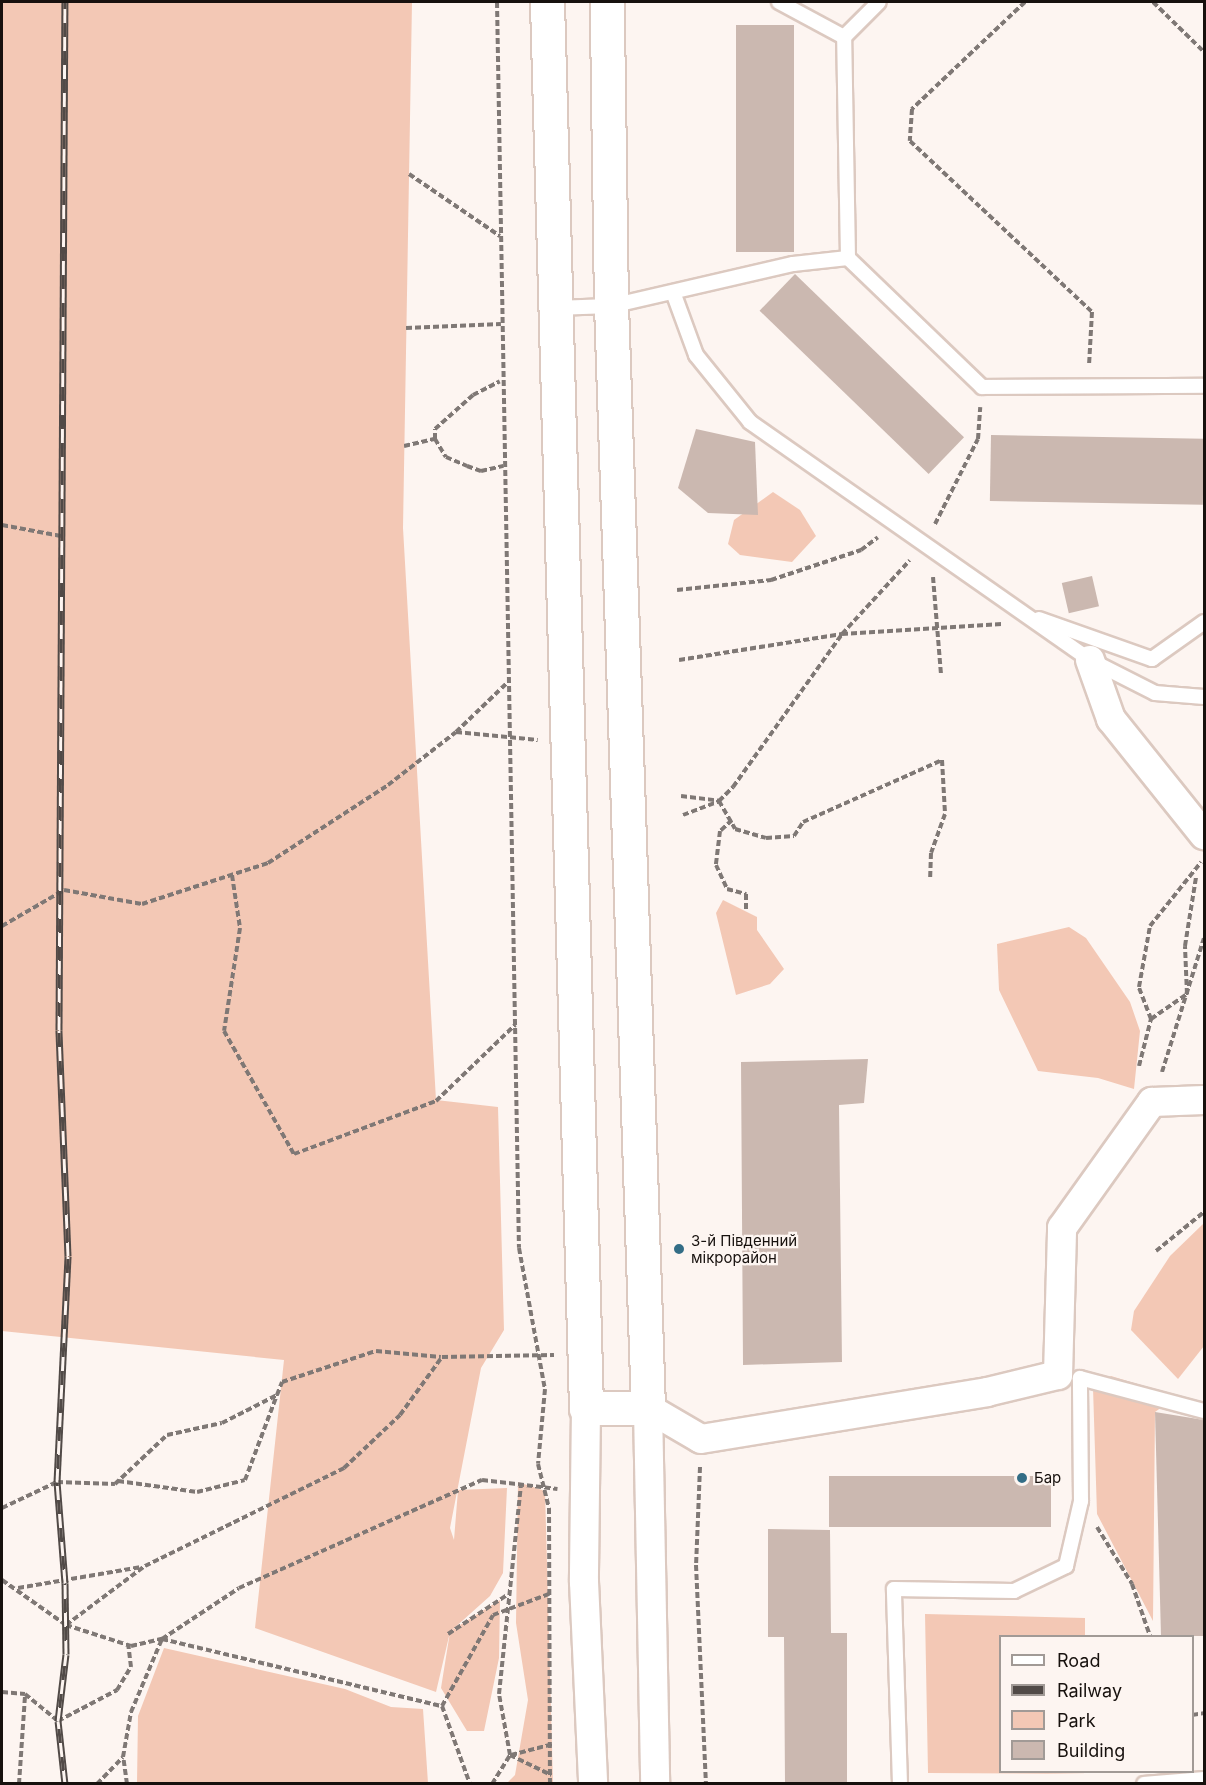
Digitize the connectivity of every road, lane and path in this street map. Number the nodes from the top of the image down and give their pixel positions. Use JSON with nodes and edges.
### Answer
{"nodes":[{"id":1,"x":497,"y":2,"type":"edge"},
{"id":2,"x":547,"y":2,"type":"edge"},
{"id":3,"x":607,"y":2,"type":"edge"},
{"id":4,"x":779,"y":2,"type":"edge"},
{"id":5,"x":879,"y":2,"type":"edge"},
{"id":6,"x":1024,"y":2,"type":"edge"},
{"id":7,"x":1153,"y":2,"type":"edge"},
{"id":8,"x":844,"y":37,"type":"junction"},
{"id":9,"x":1204,"y":52,"type":"edge"},
{"id":10,"x":409,"y":174,"type":"dead end"},
{"id":11,"x":500,"y":237,"type":"junction"},
{"id":12,"x":848,"y":258,"type":"junction"},
{"id":13,"x":673,"y":292,"type":"junction"},
{"id":14,"x":611,"y":306,"type":"junction"},
{"id":15,"x":553,"y":308,"type":"junction"},
{"id":16,"x":501,"y":324,"type":"junction"},
{"id":17,"x":406,"y":328,"type":"dead end"},
{"id":18,"x":501,"y":381,"type":"junction"},
{"id":19,"x":1204,"y":386,"type":"edge"},
{"id":20,"x":982,"y":387,"type":"junction"},
{"id":21,"x":1088,"y":387,"type":"junction"},
{"id":22,"x":435,"y":439,"type":"junction"},
{"id":23,"x":404,"y":446,"type":"dead end"},
{"id":24,"x":503,"y":466,"type":"junction"},
{"id":25,"x":895,"y":524,"type":"junction"},
{"id":26,"x":2,"y":525,"type":"edge"},
{"id":27,"x":61,"y":536,"type":"dead end"},
{"id":28,"x":925,"y":544,"type":"junction"},
{"id":29,"x":677,"y":591,"type":"dead end"},
{"id":30,"x":1023,"y":614,"type":"junction"},
{"id":31,"x":1204,"y":622,"type":"edge"},
{"id":32,"x":938,"y":627,"type":"junction"},
{"id":33,"x":842,"y":634,"type":"junction"},
{"id":34,"x":679,"y":660,"type":"dead end"},
{"id":35,"x":1090,"y":660,"type":"junction"},
{"id":36,"x":941,"y":674,"type":"dead end"},
{"id":37,"x":507,"y":682,"type":"junction"},
{"id":38,"x":1204,"y":697,"type":"edge"},
{"id":39,"x":456,"y":732,"type":"junction"},
{"id":40,"x":566,"y":740,"type":"junction"},
{"id":41,"x":508,"y":741,"type":"junction"},
{"id":42,"x":681,"y":796,"type":"dead end"},
{"id":43,"x":719,"y":801,"type":"junction"},
{"id":44,"x":683,"y":815,"type":"dead end"},
{"id":45,"x":732,"y":820,"type":"junction"},
{"id":46,"x":1204,"y":845,"type":"edge"},
{"id":47,"x":232,"y":875,"type":"junction"},
{"id":48,"x":1196,"y":875,"type":"junction"},
{"id":49,"x":930,"y":879,"type":"dead end"},
{"id":50,"x":747,"y":912,"type":"dead end"},
{"id":51,"x":2,"y":926,"type":"edge"},
{"id":52,"x":1204,"y":938,"type":"edge"},
{"id":53,"x":1187,"y":994,"type":"junction"},
{"id":54,"x":1151,"y":1019,"type":"junction"},
{"id":55,"x":515,"y":1025,"type":"junction"},
{"id":56,"x":1139,"y":1065,"type":"dead end"},
{"id":57,"x":1204,"y":1093,"type":"edge"},
{"id":58,"x":1204,"y":1100,"type":"edge"},
{"id":59,"x":1152,"y":1102,"type":"junction"},
{"id":60,"x":1204,"y":1212,"type":"edge"},
{"id":61,"x":1156,"y":1251,"type":"dead end"},
{"id":62,"x":584,"y":1352,"type":"junction"},
{"id":63,"x":541,"y":1356,"type":"junction"},
{"id":64,"x":442,"y":1357,"type":"junction"},
{"id":65,"x":1069,"y":1377,"type":"junction"},
{"id":66,"x":277,"y":1395,"type":"junction"},
{"id":67,"x":586,"y":1408,"type":"junction"},
{"id":68,"x":648,"y":1408,"type":"junction"},
{"id":69,"x":1204,"y":1412,"type":"edge"},
{"id":70,"x":701,"y":1439,"type":"junction"},
{"id":71,"x":118,"y":1481,"type":"junction"},
{"id":72,"x":585,"y":1484,"type":"junction"},
{"id":73,"x":521,"y":1486,"type":"junction"},
{"id":74,"x":545,"y":1491,"type":"junction"},
{"id":75,"x":2,"y":1508,"type":"edge"},
{"id":76,"x":1079,"y":1509,"type":"junction"},
{"id":77,"x":145,"y":1566,"type":"junction"},
{"id":78,"x":2,"y":1580,"type":"edge"},
{"id":79,"x":584,"y":1582,"type":"junction"},
{"id":80,"x":18,"y":1588,"type":"junction"},
{"id":81,"x":549,"y":1594,"type":"junction"},
{"id":82,"x":507,"y":1595,"type":"junction"},
{"id":83,"x":506,"y":1610,"type":"junction"},
{"id":84,"x":66,"y":1625,"type":"junction"},
{"id":85,"x":448,"y":1634,"type":"dead end"},
{"id":86,"x":1150,"y":1635,"type":"edge"},
{"id":87,"x":162,"y":1639,"type":"junction"},
{"id":88,"x":128,"y":1644,"type":"junction"},
{"id":89,"x":2,"y":1692,"type":"edge"},
{"id":90,"x":25,"y":1694,"type":"junction"},
{"id":91,"x":442,"y":1706,"type":"junction"},
{"id":92,"x":553,"y":1744,"type":"junction"},
{"id":93,"x":510,"y":1755,"type":"junction"},
{"id":94,"x":123,"y":1757,"type":"junction"},
{"id":95,"x":552,"y":1775,"type":"junction"},
{"id":96,"x":1204,"y":1779,"type":"edge"},
{"id":97,"x":20,"y":1784,"type":"edge"},
{"id":98,"x":97,"y":1784,"type":"edge"},
{"id":99,"x":127,"y":1784,"type":"edge"},
{"id":100,"x":470,"y":1784,"type":"edge"},
{"id":101,"x":492,"y":1784,"type":"edge"},
{"id":102,"x":550,"y":1784,"type":"edge"},
{"id":103,"x":593,"y":1784,"type":"edge"},
{"id":104,"x":656,"y":1784,"type":"edge"},
{"id":105,"x":706,"y":1784,"type":"edge"},
{"id":106,"x":900,"y":1784,"type":"edge"},
{"id":107,"x":1144,"y":1784,"type":"edge"}],
"edges":[{"from":1,"to":11,"type":"path"},
{"from":2,"to":15,"type":"street"},
{"from":3,"to":14,"type":"street"},
{"from":4,"to":8,"type":"lane"},
{"from":5,"to":8,"type":"lane"},
{"from":6,"to":21,"type":"path"},
{"from":7,"to":9,"type":"path"},
{"from":8,"to":12,"type":"lane"},
{"from":10,"to":11,"type":"path"},
{"from":11,"to":16,"type":"path"},
{"from":12,"to":13,"type":"lane"},
{"from":12,"to":20,"type":"lane"},
{"from":13,"to":14,"type":"lane"},
{"from":13,"to":25,"type":"lane"},
{"from":14,"to":15,"type":"lane"},
{"from":14,"to":68,"type":"street"},
{"from":15,"to":40,"type":"street"},
{"from":16,"to":17,"type":"path"},
{"from":16,"to":18,"type":"path"},
{"from":18,"to":22,"type":"path"},
{"from":18,"to":24,"type":"path"},
{"from":19,"to":21,"type":"lane"},
{"from":20,"to":21,"type":"lane"},
{"from":20,"to":28,"type":"path"},
{"from":22,"to":23,"type":"path"},
{"from":22,"to":24,"type":"path"},
{"from":24,"to":37,"type":"path"},
{"from":25,"to":28,"type":"lane"},
{"from":25,"to":29,"type":"path"},
{"from":26,"to":27,"type":"path"},
{"from":28,"to":30,"type":"lane"},
{"from":28,"to":32,"type":"path"},
{"from":28,"to":33,"type":"path"},
{"from":30,"to":31,"type":"lane"},
{"from":30,"to":32,"type":"path"},
{"from":30,"to":35,"type":"lane"},
{"from":32,"to":33,"type":"path"},
{"from":32,"to":36,"type":"path"},
{"from":33,"to":34,"type":"path"},
{"from":33,"to":43,"type":"path"},
{"from":35,"to":38,"type":"lane"},
{"from":35,"to":46,"type":"street"},
{"from":37,"to":39,"type":"path"},
{"from":37,"to":41,"type":"path"},
{"from":39,"to":41,"type":"path"},
{"from":39,"to":47,"type":"path"},
{"from":40,"to":41,"type":"path"},
{"from":40,"to":62,"type":"street"},
{"from":41,"to":55,"type":"path"},
{"from":42,"to":43,"type":"path"},
{"from":43,"to":44,"type":"path"},
{"from":43,"to":45,"type":"path"},
{"from":45,"to":49,"type":"path"},
{"from":45,"to":50,"type":"path"},
{"from":46,"to":48,"type":"path"},
{"from":47,"to":51,"type":"path"},
{"from":47,"to":55,"type":"path"},
{"from":48,"to":53,"type":"path"},
{"from":48,"to":54,"type":"path"},
{"from":52,"to":53,"type":"path"},
{"from":53,"to":54,"type":"path"},
{"from":53,"to":59,"type":"path"},
{"from":54,"to":56,"type":"path"},
{"from":55,"to":63,"type":"path"},
{"from":57,"to":59,"type":"street"},
{"from":58,"to":59,"type":"street"},
{"from":59,"to":65,"type":"street"},
{"from":60,"to":61,"type":"path"},
{"from":62,"to":63,"type":"path"},
{"from":62,"to":67,"type":"street"},
{"from":63,"to":64,"type":"path"},
{"from":63,"to":74,"type":"path"},
{"from":64,"to":66,"type":"path"},
{"from":64,"to":77,"type":"path"},
{"from":65,"to":69,"type":"lane"},
{"from":65,"to":70,"type":"street"},
{"from":65,"to":76,"type":"lane"},
{"from":66,"to":71,"type":"path"},
{"from":66,"to":71,"type":"path"},
{"from":67,"to":68,"type":"street"},
{"from":67,"to":72,"type":"street"},
{"from":68,"to":70,"type":"street"},
{"from":68,"to":104,"type":"street"},
{"from":70,"to":105,"type":"path"},
{"from":71,"to":75,"type":"path"},
{"from":72,"to":74,"type":"path"},
{"from":72,"to":79,"type":"street"},
{"from":73,"to":74,"type":"path"},
{"from":73,"to":82,"type":"path"},
{"from":73,"to":87,"type":"path"},
{"from":74,"to":81,"type":"path"},
{"from":76,"to":86,"type":"path"},
{"from":76,"to":106,"type":"lane"},
{"from":77,"to":80,"type":"path"},
{"from":77,"to":84,"type":"path"},
{"from":78,"to":80,"type":"path"},
{"from":79,"to":81,"type":"path"},
{"from":79,"to":103,"type":"street"},
{"from":80,"to":84,"type":"path"},
{"from":81,"to":83,"type":"path"},
{"from":81,"to":92,"type":"path"},
{"from":82,"to":83,"type":"path"},
{"from":82,"to":85,"type":"path"},
{"from":83,"to":91,"type":"path"},
{"from":83,"to":93,"type":"path"},
{"from":84,"to":88,"type":"path"},
{"from":87,"to":88,"type":"path"},
{"from":87,"to":91,"type":"path"},
{"from":87,"to":94,"type":"path"},
{"from":88,"to":90,"type":"path"},
{"from":89,"to":90,"type":"path"},
{"from":90,"to":97,"type":"path"},
{"from":91,"to":100,"type":"path"},
{"from":92,"to":93,"type":"path"},
{"from":92,"to":95,"type":"path"},
{"from":93,"to":95,"type":"path"},
{"from":93,"to":101,"type":"path"},
{"from":94,"to":98,"type":"path"},
{"from":94,"to":99,"type":"path"},
{"from":95,"to":102,"type":"path"},
{"from":96,"to":107,"type":"lane"}]}
